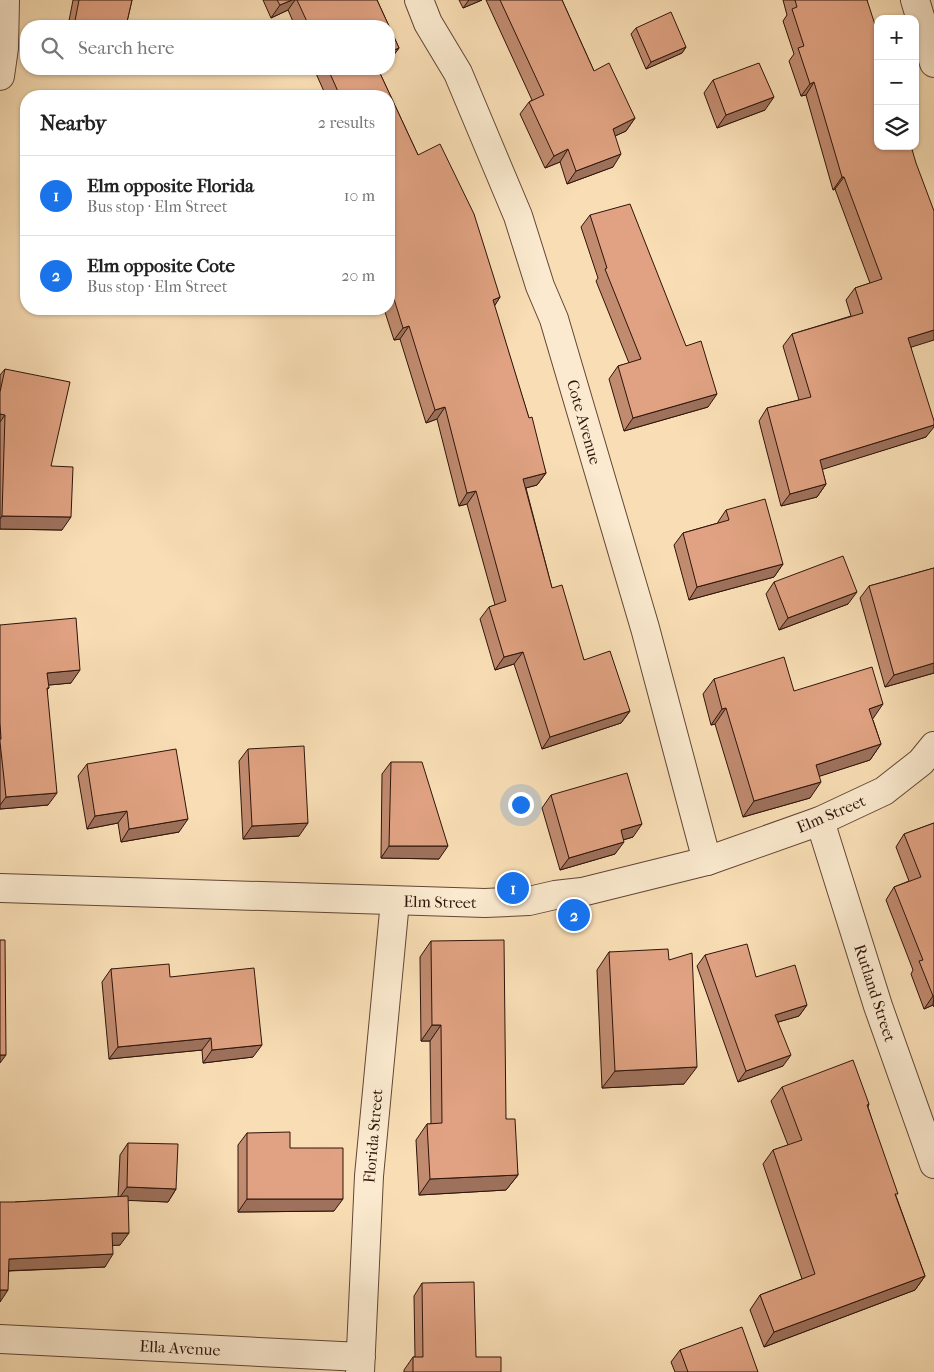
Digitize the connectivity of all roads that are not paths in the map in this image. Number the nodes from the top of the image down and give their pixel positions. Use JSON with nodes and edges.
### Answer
{"nodes":[{"id":1,"x":5,"y":0,"type":"edge"},
{"id":2,"x":418,"y":0,"type":"edge"},
{"id":3,"x":915,"y":0,"type":"edge"},
{"id":4,"x":934,"y":63,"type":"edge"},
{"id":5,"x":0,"y":76,"type":"edge"},
{"id":6,"x":934,"y":746,"type":"edge"},
{"id":7,"x":820,"y":821,"type":"junction"},
{"id":8,"x":707,"y":861,"type":"junction"},
{"id":9,"x":0,"y":888,"type":"edge"},
{"id":10,"x":395,"y":901,"type":"junction"},
{"id":11,"x":934,"y":1164,"type":"edge"},
{"id":12,"x":0,"y":1339,"type":"edge"},
{"id":13,"x":360,"y":1364,"type":"edge"}],
"edges":[{"from":1,"to":5,"type":"street"},
{"from":2,"to":8,"type":"street","name":"Cote Avenue"},
{"from":3,"to":4,"type":"street"},
{"from":6,"to":7,"type":"street","name":"Elm Street"},
{"from":7,"to":8,"type":"street","name":"Elm Street"},
{"from":7,"to":11,"type":"street","name":"Rutland Street"},
{"from":8,"to":10,"type":"street","name":"Elm Street"},
{"from":9,"to":10,"type":"street","name":"Elm Street"},
{"from":10,"to":13,"type":"street","name":"Florida Street"},
{"from":12,"to":13,"type":"street","name":"Ella Avenue"}]}
